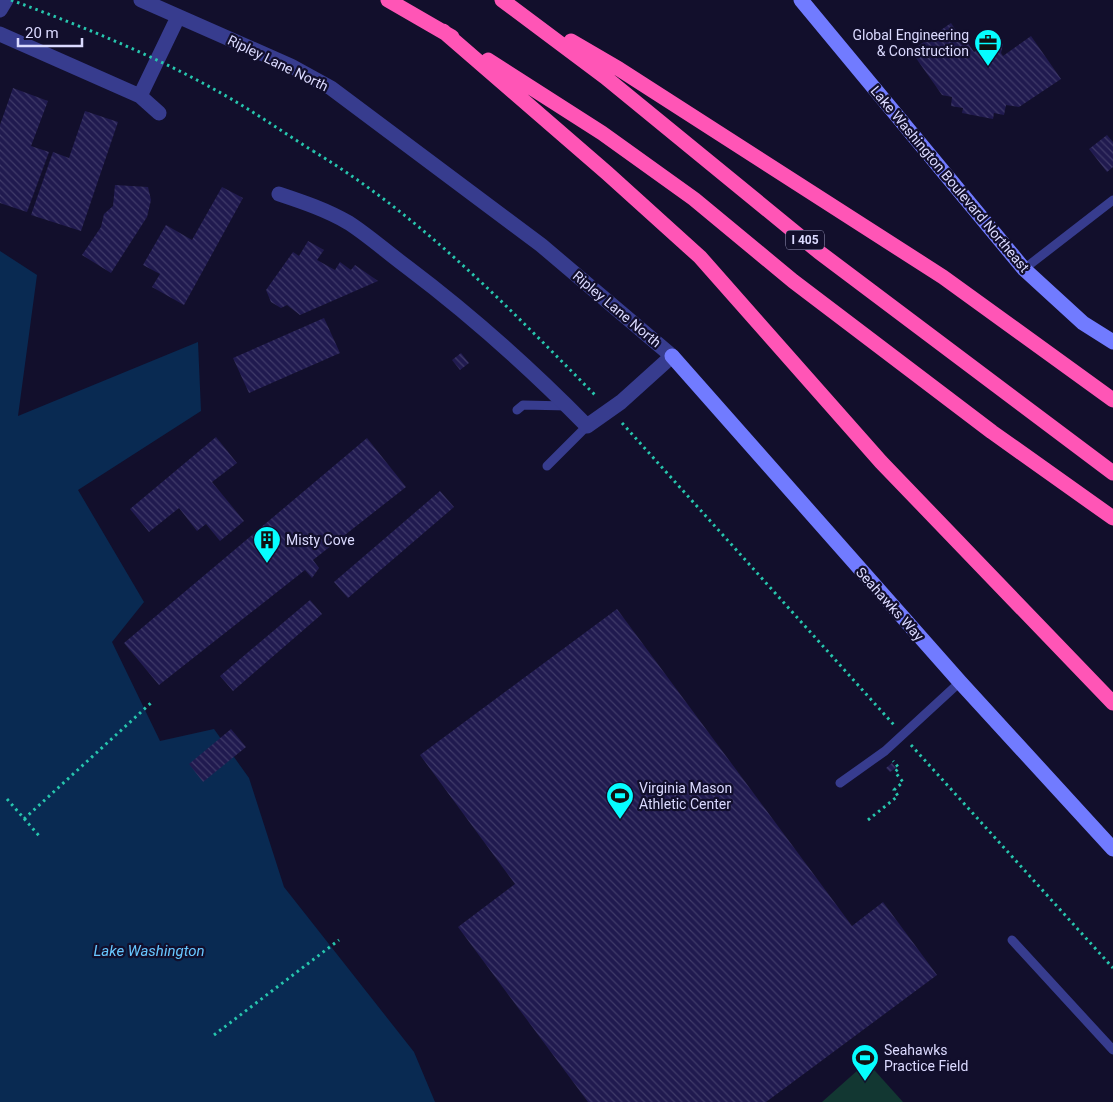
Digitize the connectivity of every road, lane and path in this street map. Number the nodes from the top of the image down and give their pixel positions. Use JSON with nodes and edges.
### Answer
{"nodes":[{"id":1,"x":6,"y":0,"type":"edge"},
{"id":2,"x":12,"y":0,"type":"edge"},
{"id":3,"x":141,"y":0,"type":"edge"},
{"id":4,"x":388,"y":0,"type":"edge"},
{"id":5,"x":801,"y":0,"type":"edge"},
{"id":6,"x":508,"y":4,"type":"edge"},
{"id":7,"x":0,"y":10,"type":"edge"},
{"id":8,"x":178,"y":17,"type":"junction"},
{"id":9,"x":444,"y":31,"type":"junction"},
{"id":10,"x":0,"y":34,"type":"edge"},
{"id":11,"x":140,"y":96,"type":"junction"},
{"id":12,"x":159,"y":113,"type":"dead end"},
{"id":13,"x":279,"y":194,"type":"dead end"},
{"id":14,"x":1113,"y":200,"type":"edge"},
{"id":15,"x":1024,"y":269,"type":"junction"},
{"id":16,"x":1113,"y":342,"type":"edge"},
{"id":17,"x":672,"y":356,"type":"junction"},
{"id":18,"x":598,"y":399,"type":"dead end"},
{"id":19,"x":1113,"y":400,"type":"edge"},
{"id":20,"x":568,"y":406,"type":"junction"},
{"id":21,"x":517,"y":410,"type":"dead end"},
{"id":22,"x":622,"y":423,"type":"dead end"},
{"id":23,"x":587,"y":426,"type":"junction"},
{"id":24,"x":547,"y":466,"type":"dead end"},
{"id":25,"x":1113,"y":473,"type":"edge"},
{"id":26,"x":1113,"y":518,"type":"edge"},
{"id":27,"x":960,"y":682,"type":"junction"},
{"id":28,"x":152,"y":702,"type":"dead end"},
{"id":29,"x":1113,"y":702,"type":"edge"},
{"id":30,"x":893,"y":724,"type":"dead end"},
{"id":31,"x":913,"y":747,"type":"dead end"},
{"id":32,"x":885,"y":751,"type":"junction"},
{"id":33,"x":840,"y":783,"type":"dead end"},
{"id":34,"x":7,"y":799,"type":"dead end"},
{"id":35,"x":24,"y":819,"type":"junction"},
{"id":36,"x":868,"y":820,"type":"dead end"},
{"id":37,"x":41,"y":838,"type":"dead end"},
{"id":38,"x":1113,"y":849,"type":"edge"},
{"id":39,"x":339,"y":940,"type":"dead end"},
{"id":40,"x":1012,"y":940,"type":"dead end"},
{"id":41,"x":1113,"y":968,"type":"edge"},
{"id":42,"x":214,"y":1035,"type":"dead end"},
{"id":43,"x":1113,"y":1050,"type":"edge"}],
"edges":[{"from":1,"to":7,"type":"street"},
{"from":2,"to":18,"type":"path","bridge":true},
{"from":3,"to":8,"type":"street","name":"Ripley Lane North"},
{"from":4,"to":9,"type":"highway","number":"I 405"},
{"from":5,"to":15,"type":"street","name":"Lake Washington Boulevard Northeast"},
{"from":6,"to":19,"type":"highway"},
{"from":6,"to":25,"type":"highway","number":"I 405"},
{"from":8,"to":11,"type":"street"},
{"from":8,"to":17,"type":"street","name":"Ripley Lane North"},
{"from":9,"to":26,"type":"highway","number":"I 405"},
{"from":9,"to":29,"type":"highway"},
{"from":10,"to":11,"type":"street"},
{"from":11,"to":12,"type":"street"},
{"from":13,"to":20,"type":"street"},
{"from":14,"to":15,"type":"lane"},
{"from":15,"to":16,"type":"street","name":"Lake Washington Boulevard Northeast"},
{"from":17,"to":23,"type":"street","name":"Ripley Lane North"},
{"from":17,"to":27,"type":"street","name":"Seahawks Way"},
{"from":20,"to":21,"type":"lane"},
{"from":20,"to":23,"type":"street"},
{"from":22,"to":30,"type":"path"},
{"from":23,"to":24,"type":"lane"},
{"from":27,"to":32,"type":"lane"},
{"from":27,"to":38,"type":"street","name":"Seahawks Way"},
{"from":28,"to":35,"type":"path"},
{"from":31,"to":41,"type":"path"},
{"from":32,"to":33,"type":"lane"},
{"from":32,"to":36,"type":"path"},
{"from":34,"to":35,"type":"path"},
{"from":35,"to":37,"type":"path"},
{"from":39,"to":42,"type":"path"},
{"from":40,"to":43,"type":"lane"}]}
